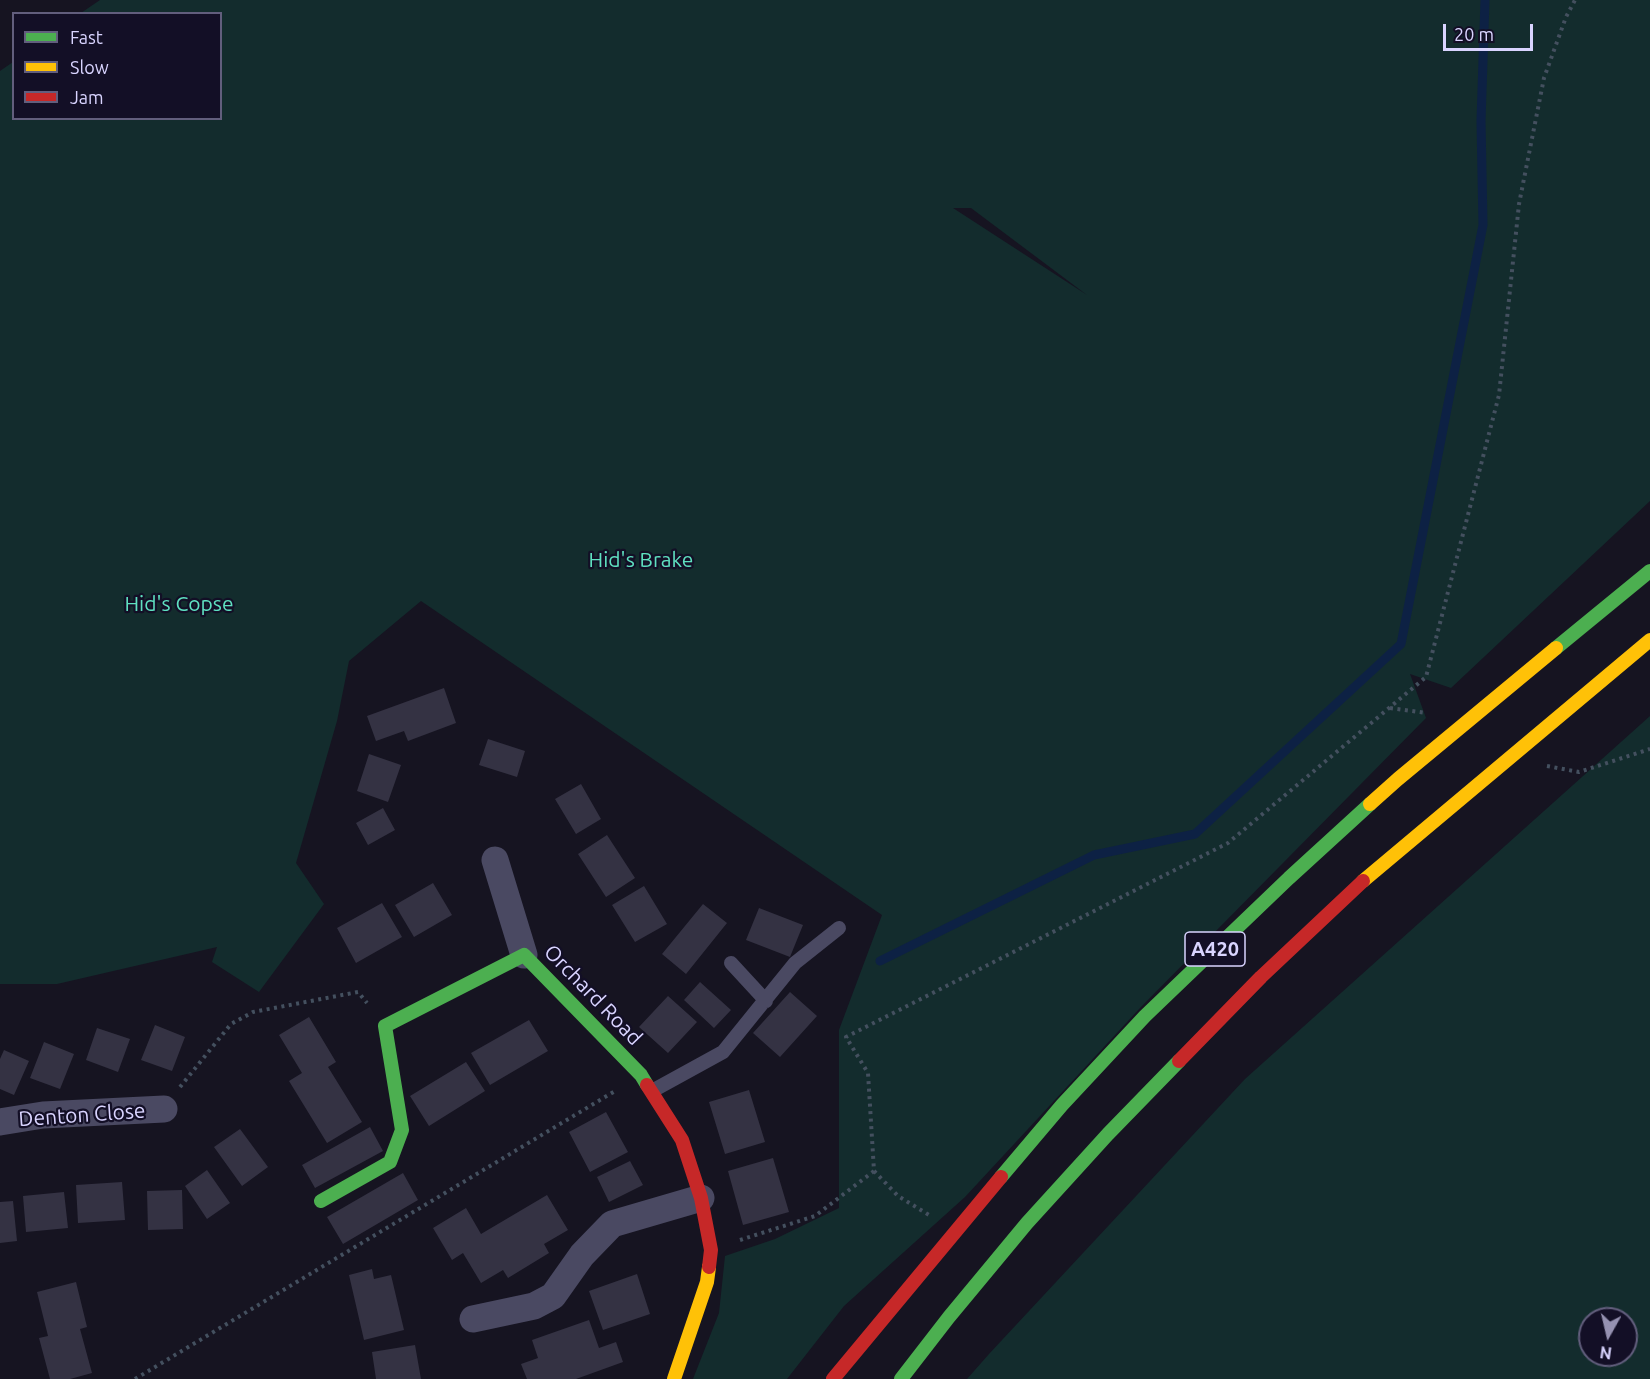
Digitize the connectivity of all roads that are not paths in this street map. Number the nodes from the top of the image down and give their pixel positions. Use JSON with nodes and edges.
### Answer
{"nodes":[{"id":1,"x":1650,"y":571,"type":"edge"},
{"id":2,"x":1650,"y":640,"type":"edge"},
{"id":3,"x":495,"y":861,"type":"dead end"},
{"id":4,"x":839,"y":928,"type":"dead end"},
{"id":5,"x":524,"y":954,"type":"junction"},
{"id":6,"x":731,"y":963,"type":"dead end"},
{"id":7,"x":766,"y":1001,"type":"junction"},
{"id":8,"x":652,"y":1091,"type":"junction"},
{"id":9,"x":164,"y":1109,"type":"road end"},
{"id":10,"x":0,"y":1122,"type":"edge"},
{"id":11,"x":701,"y":1198,"type":"junction"},
{"id":12,"x":321,"y":1201,"type":"dead end"},
{"id":13,"x":473,"y":1319,"type":"dead end"},
{"id":14,"x":674,"y":1379,"type":"edge"},
{"id":15,"x":833,"y":1379,"type":"edge"},
{"id":16,"x":901,"y":1379,"type":"edge"}],
"edges":[{"from":1,"to":15,"type":"main road","number":"A420"},
{"from":2,"to":16,"type":"main road","number":"A420"},
{"from":3,"to":5,"type":"street"},
{"from":4,"to":7,"type":"lane"},
{"from":5,"to":8,"type":"main road","name":"Orchard Road"},
{"from":5,"to":12,"type":"main road","name":"Orchard Road"},
{"from":6,"to":7,"type":"lane"},
{"from":7,"to":8,"type":"lane"},
{"from":8,"to":11,"type":"main road","name":"Orchard Road"},
{"from":9,"to":10,"type":"street","name":"Denton Close"},
{"from":11,"to":13,"type":"street"},
{"from":11,"to":14,"type":"main road","name":"Orchard Road"}]}
